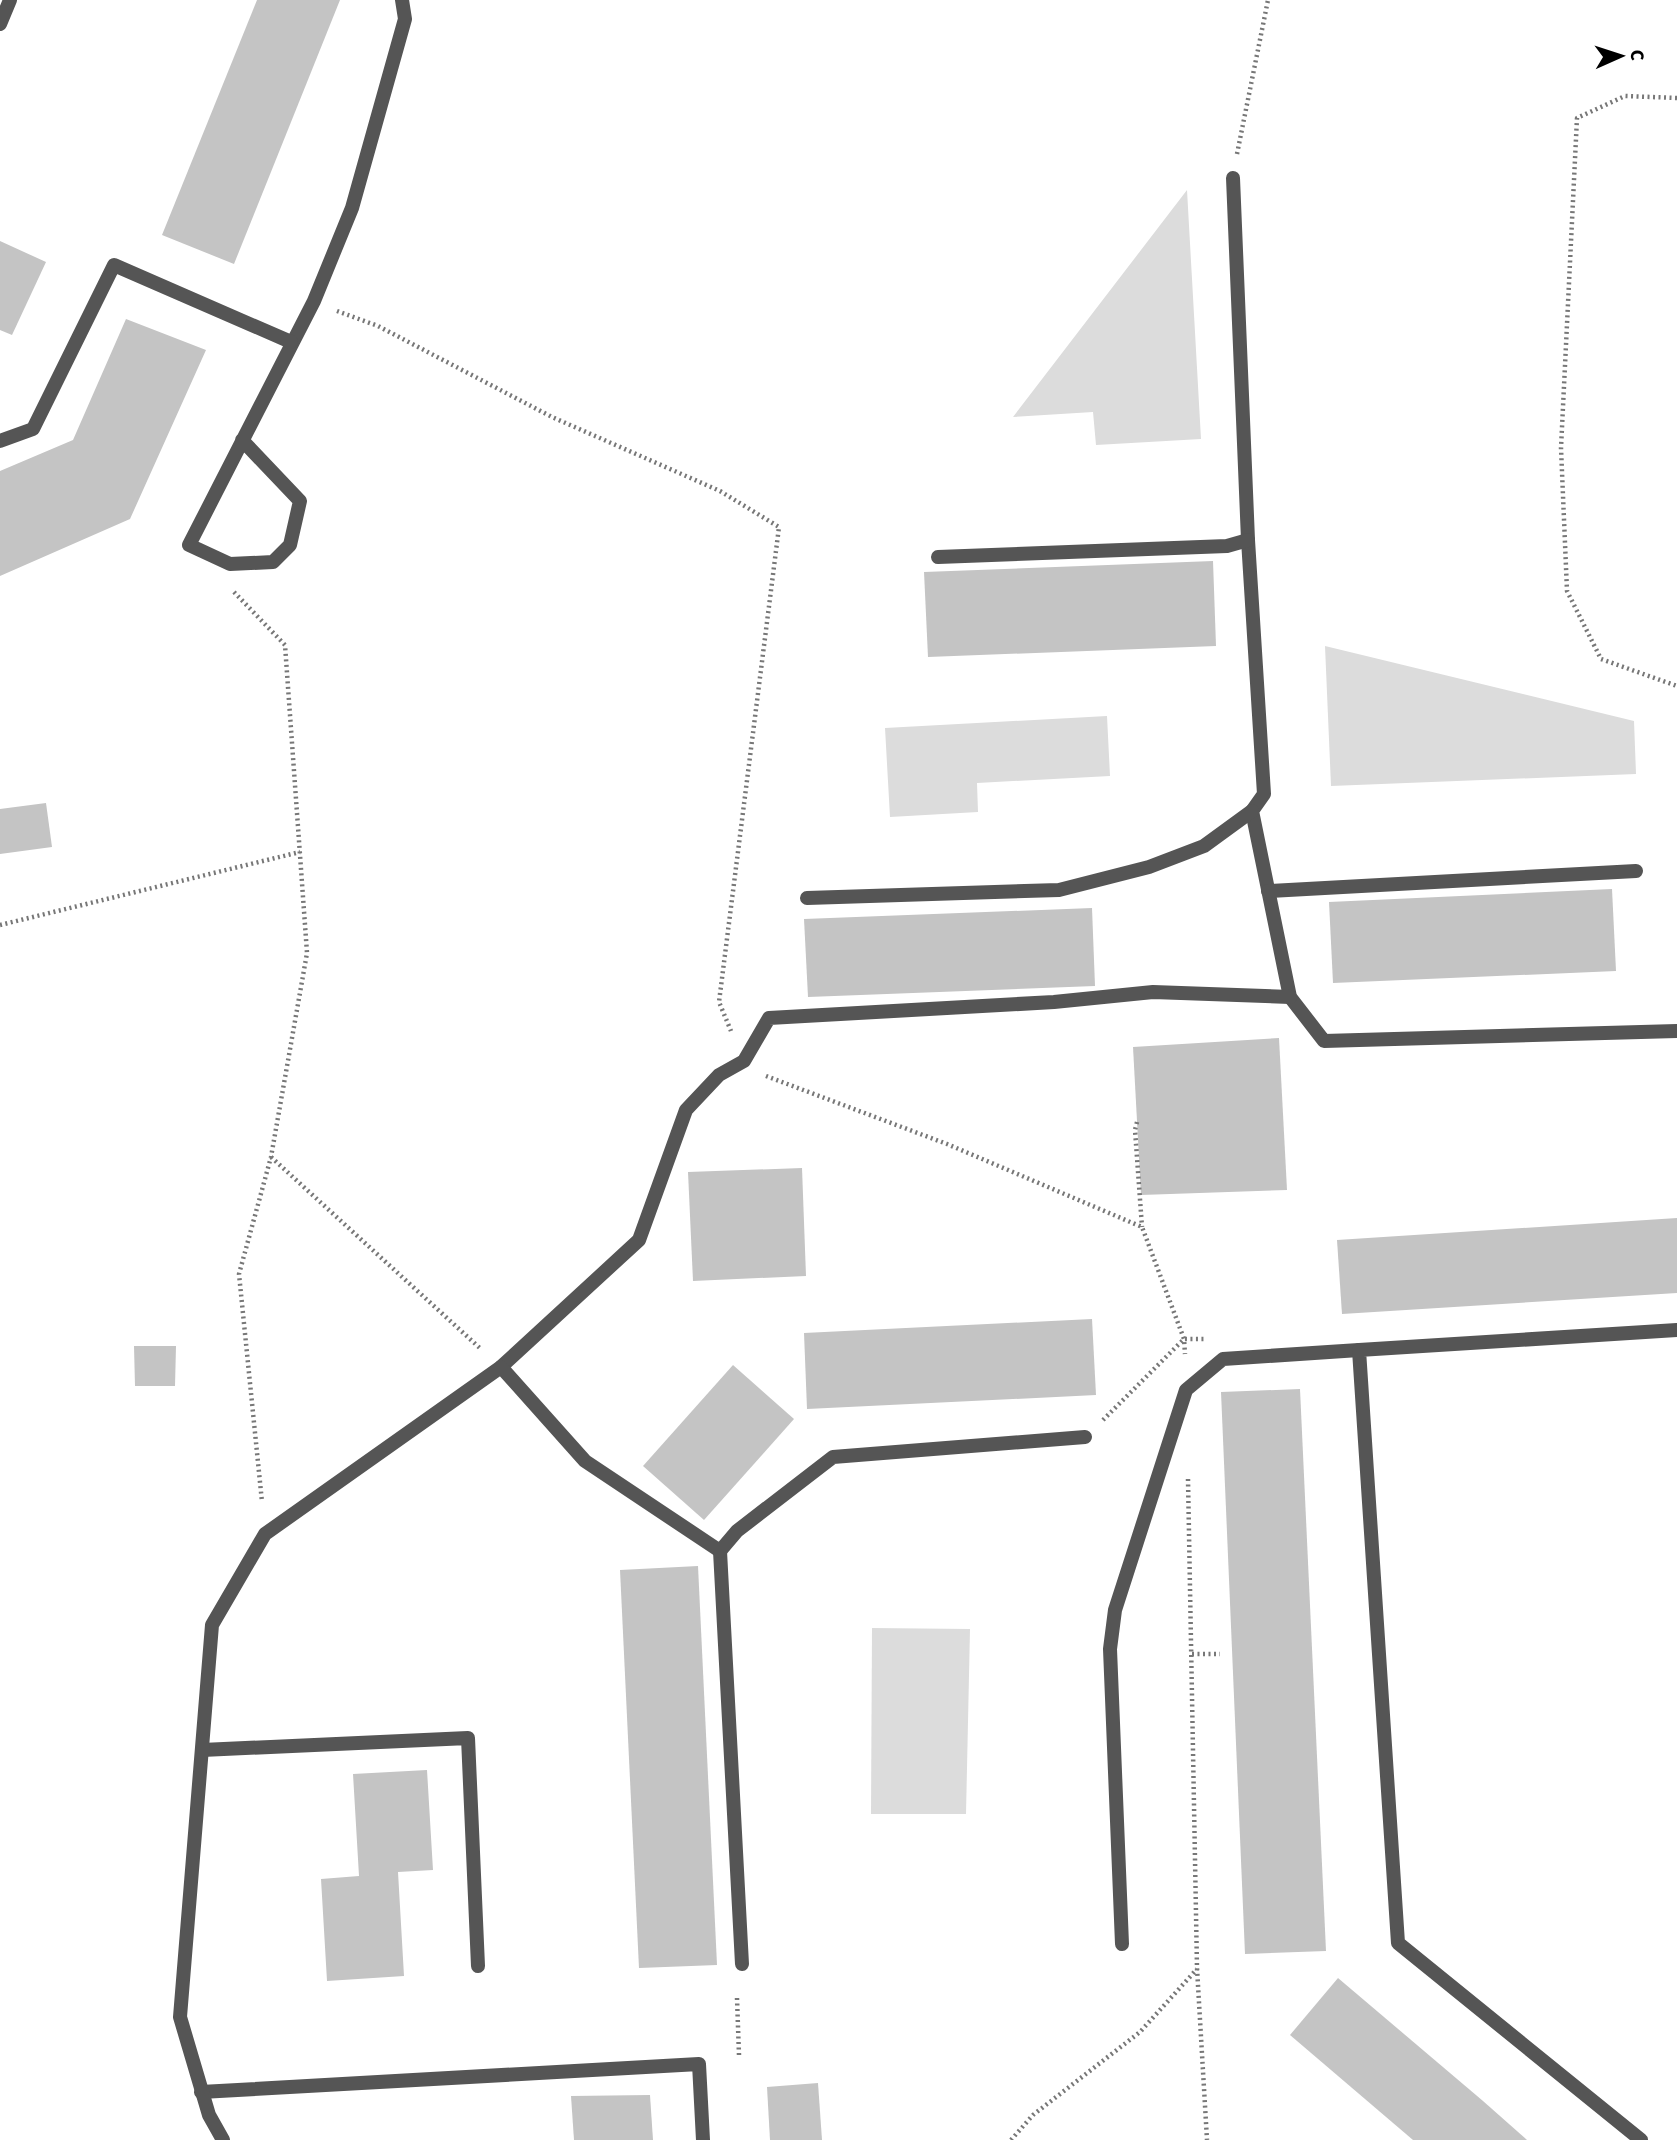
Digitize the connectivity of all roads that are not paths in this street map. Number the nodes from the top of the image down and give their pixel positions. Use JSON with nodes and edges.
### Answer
{"nodes":[{"id":1,"x":10,"y":0,"type":"edge"},
{"id":2,"x":402,"y":0,"type":"edge"},
{"id":3,"x":0,"y":24,"type":"edge"},
{"id":4,"x":1233,"y":177,"type":"road end"},
{"id":5,"x":292,"y":342,"type":"junction"},
{"id":6,"x":242,"y":440,"type":"junction"},
{"id":7,"x":0,"y":441,"type":"edge"},
{"id":8,"x":1248,"y":540,"type":"junction"},
{"id":9,"x":937,"y":557,"type":"dead end"},
{"id":10,"x":1252,"y":811,"type":"junction"},
{"id":11,"x":1636,"y":871,"type":"dead end"},
{"id":12,"x":1268,"y":891,"type":"junction"},
{"id":13,"x":807,"y":898,"type":"dead end"},
{"id":14,"x":1290,"y":997,"type":"junction"},
{"id":15,"x":1677,"y":1031,"type":"edge"},
{"id":16,"x":1677,"y":1330,"type":"edge"},
{"id":17,"x":1359,"y":1350,"type":"junction"},
{"id":18,"x":501,"y":1367,"type":"junction"},
{"id":19,"x":1084,"y":1437,"type":"dead end"},
{"id":20,"x":720,"y":1551,"type":"junction"},
{"id":21,"x":202,"y":1751,"type":"junction"},
{"id":22,"x":1122,"y":1944,"type":"dead end"},
{"id":23,"x":742,"y":1964,"type":"dead end"},
{"id":24,"x":478,"y":1966,"type":"dead end"},
{"id":25,"x":201,"y":2092,"type":"junction"},
{"id":26,"x":223,"y":2140,"type":"edge"},
{"id":27,"x":703,"y":2140,"type":"edge"},
{"id":28,"x":1641,"y":2140,"type":"edge"}],
"edges":[{"from":1,"to":3,"type":"lane"},
{"from":2,"to":5,"type":"lane"},
{"from":4,"to":8,"type":"lane"},
{"from":5,"to":6,"type":"lane"},
{"from":5,"to":7,"type":"lane"},
{"from":6,"to":6,"type":"lane"},
{"from":8,"to":9,"type":"lane"},
{"from":8,"to":10,"type":"lane"},
{"from":10,"to":12,"type":"lane"},
{"from":10,"to":13,"type":"lane"},
{"from":11,"to":12,"type":"lane"},
{"from":12,"to":14,"type":"lane"},
{"from":14,"to":15,"type":"lane"},
{"from":14,"to":18,"type":"lane"},
{"from":16,"to":17,"type":"lane"},
{"from":17,"to":22,"type":"lane"},
{"from":17,"to":28,"type":"lane"},
{"from":18,"to":20,"type":"lane"},
{"from":18,"to":21,"type":"lane"},
{"from":19,"to":20,"type":"lane"},
{"from":20,"to":23,"type":"lane"},
{"from":21,"to":24,"type":"lane"},
{"from":21,"to":25,"type":"lane"},
{"from":25,"to":26,"type":"lane"},
{"from":25,"to":27,"type":"lane"}]}
